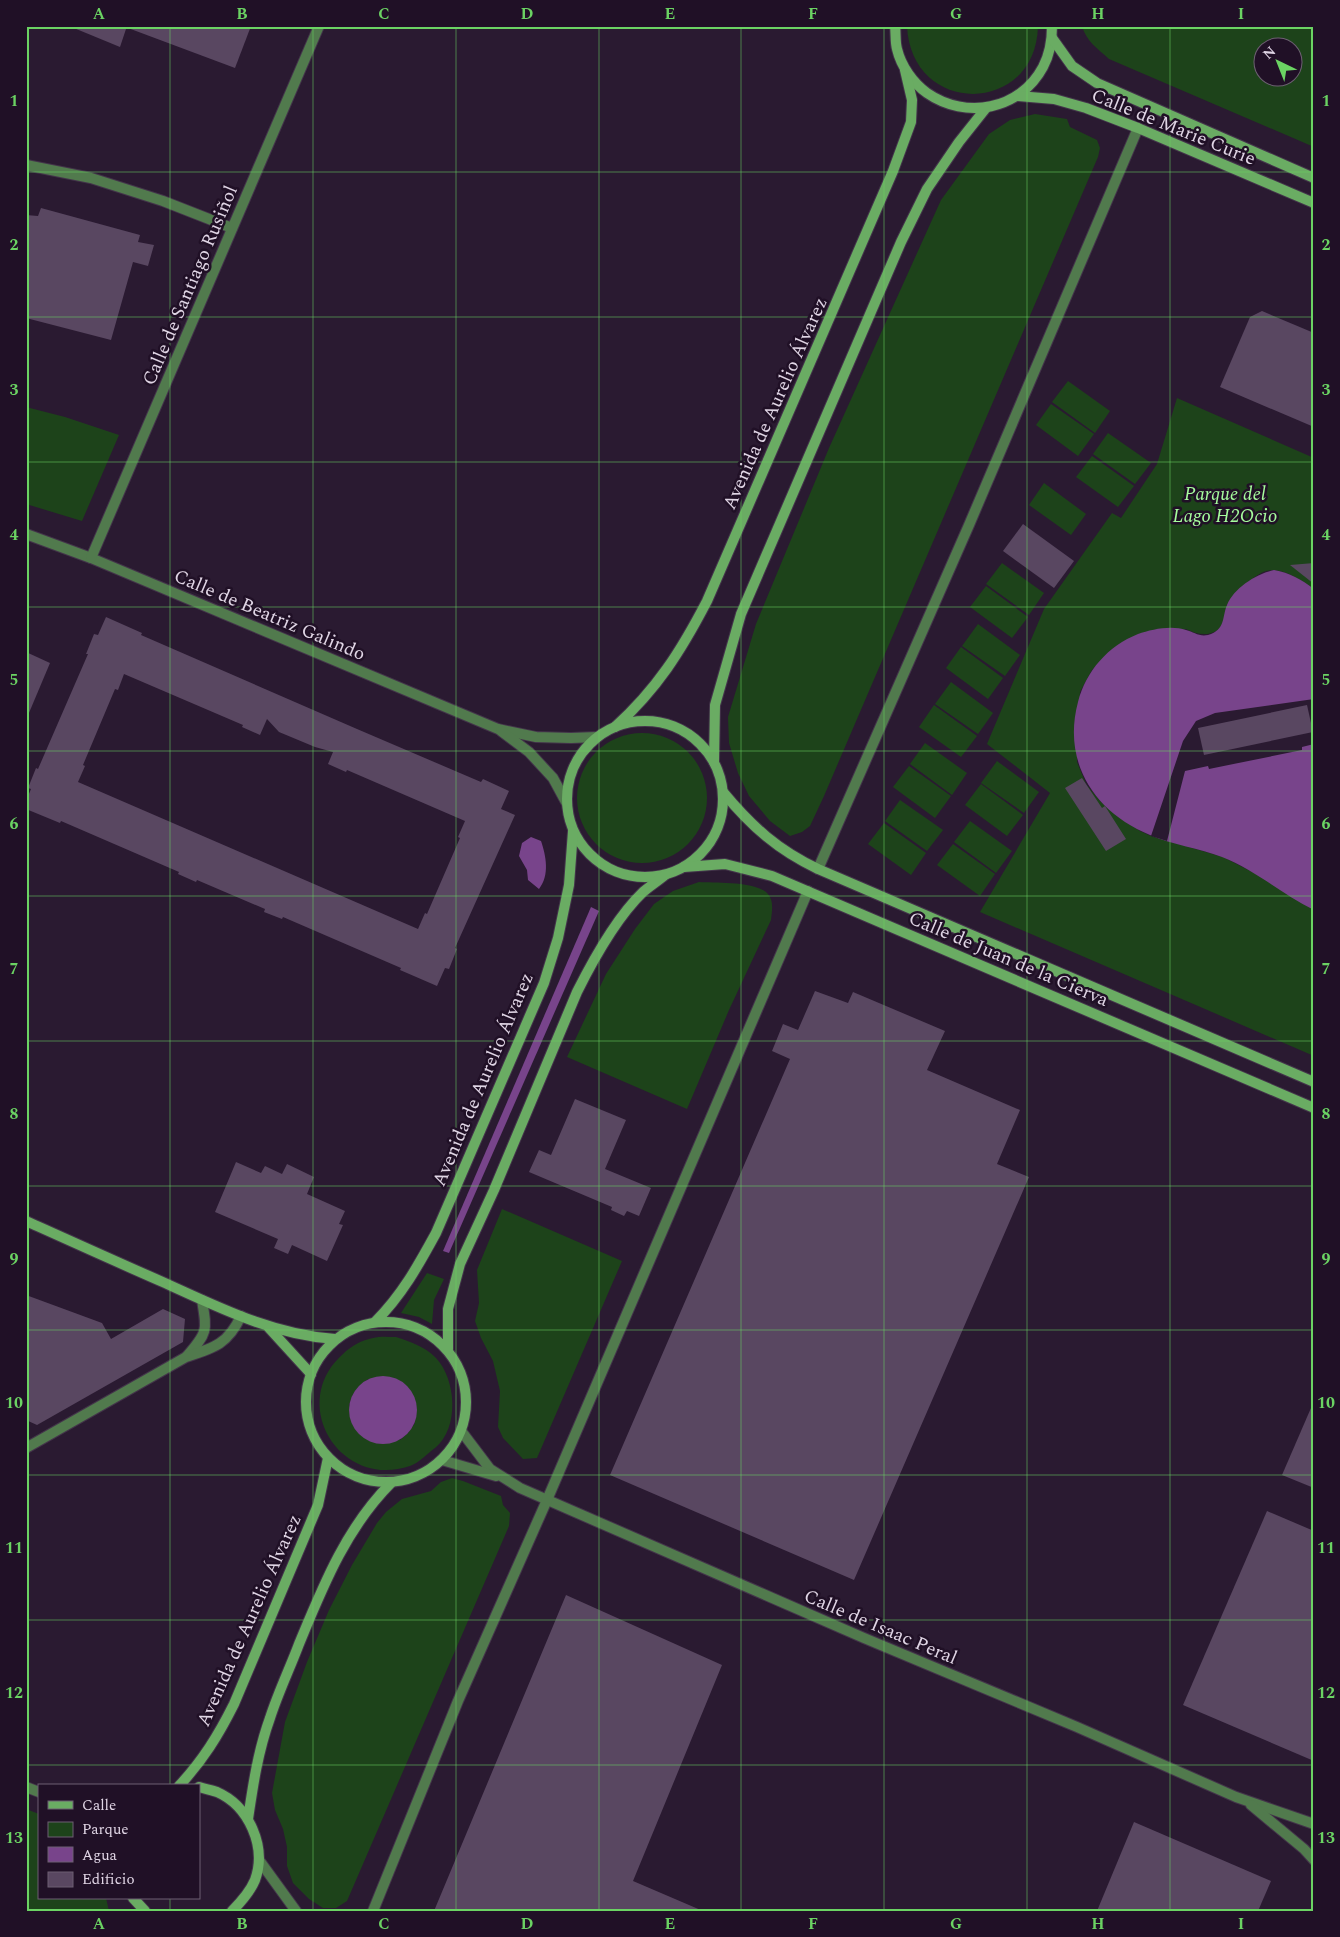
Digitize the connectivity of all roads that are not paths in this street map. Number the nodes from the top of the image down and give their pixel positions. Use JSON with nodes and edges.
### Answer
{"nodes":[{"id":1,"x":318,"y":26,"type":"edge"},
{"id":2,"x":895,"y":26,"type":"edge"},
{"id":3,"x":1052,"y":26,"type":"edge"},
{"id":4,"x":1052,"y":38,"type":"junction"},
{"id":5,"x":906,"y":70,"type":"junction"},
{"id":6,"x":1018,"y":96,"type":"junction"},
{"id":7,"x":986,"y":108,"type":"junction"},
{"id":8,"x":1138,"y":128,"type":"junction"},
{"id":9,"x":26,"y":165,"type":"edge"},
{"id":10,"x":1314,"y":178,"type":"edge"},
{"id":11,"x":1314,"y":203,"type":"edge"},
{"id":12,"x":232,"y":228,"type":"junction"},
{"id":13,"x":26,"y":534,"type":"edge"},
{"id":14,"x":91,"y":558,"type":"junction"},
{"id":15,"x":615,"y":727,"type":"junction"},
{"id":16,"x":498,"y":729,"type":"junction"},
{"id":17,"x":598,"y":737,"type":"junction"},
{"id":18,"x":714,"y":762,"type":"junction"},
{"id":19,"x":723,"y":792,"type":"junction"},
{"id":20,"x":566,"y":802,"type":"junction"},
{"id":21,"x":573,"y":831,"type":"junction"},
{"id":22,"x":684,"y":867,"type":"junction"},
{"id":23,"x":818,"y":869,"type":"junction"},
{"id":24,"x":665,"y":875,"type":"junction"},
{"id":25,"x":808,"y":892,"type":"junction"},
{"id":26,"x":1314,"y":1082,"type":"edge"},
{"id":27,"x":1314,"y":1108,"type":"edge"},
{"id":28,"x":26,"y":1221,"type":"edge"},
{"id":29,"x":202,"y":1300,"type":"junction"},
{"id":30,"x":242,"y":1316,"type":"junction"},
{"id":31,"x":375,"y":1322,"type":"junction"},
{"id":32,"x":268,"y":1328,"type":"junction"},
{"id":33,"x":335,"y":1339,"type":"junction"},
{"id":34,"x":448,"y":1349,"type":"junction"},
{"id":35,"x":186,"y":1357,"type":"junction"},
{"id":36,"x":311,"y":1374,"type":"junction"},
{"id":37,"x":462,"y":1432,"type":"junction"},
{"id":38,"x":26,"y":1448,"type":"edge"},
{"id":39,"x":328,"y":1458,"type":"junction"},
{"id":40,"x":442,"y":1460,"type":"junction"},
{"id":41,"x":504,"y":1479,"type":"junction"},
{"id":42,"x":391,"y":1482,"type":"junction"},
{"id":43,"x":547,"y":1500,"type":"junction"},
{"id":44,"x":181,"y":1784,"type":"edge"},
{"id":45,"x":26,"y":1787,"type":"edge"},
{"id":46,"x":200,"y":1787,"type":"edge"},
{"id":47,"x":38,"y":1792,"type":"edge"},
{"id":48,"x":1247,"y":1801,"type":"junction"},
{"id":49,"x":248,"y":1819,"type":"junction"},
{"id":50,"x":1314,"y":1824,"type":"edge"},
{"id":51,"x":259,"y":1860,"type":"junction"},
{"id":52,"x":1314,"y":1860,"type":"edge"},
{"id":53,"x":136,"y":1900,"type":"edge"},
{"id":54,"x":144,"y":1910,"type":"edge"},
{"id":55,"x":232,"y":1911,"type":"edge"},
{"id":56,"x":296,"y":1911,"type":"edge"},
{"id":57,"x":373,"y":1911,"type":"edge"}],
"edges":[{"from":1,"to":12,"type":"street","name":"Calle de Santiago Rusiñol"},
{"from":2,"to":5,"type":"main road"},
{"from":3,"to":4,"type":"main road"},
{"from":4,"to":6,"type":"main road"},
{"from":4,"to":10,"type":"main road","name":"Calle de Marie Curie"},
{"from":5,"to":7,"type":"main road"},
{"from":5,"to":15,"type":"main road","name":"Avenida de Aurelio Álvarez"},
{"from":6,"to":7,"type":"main road"},
{"from":6,"to":8,"type":"main road","name":"Calle de Marie Curie"},
{"from":7,"to":18,"type":"main road"},
{"from":8,"to":11,"type":"main road","name":"Calle de Marie Curie"},
{"from":8,"to":23,"type":"street"},
{"from":9,"to":12,"type":"street"},
{"from":12,"to":14,"type":"street","name":"Calle de Santiago Rusiñol"},
{"from":13,"to":14,"type":"street","name":"Calle de Beatriz Galindo"},
{"from":14,"to":16,"type":"street","name":"Calle de Beatriz Galindo"},
{"from":15,"to":17,"type":"main road"},
{"from":15,"to":18,"type":"main road"},
{"from":16,"to":17,"type":"street","name":"Calle de Beatriz Galindo"},
{"from":16,"to":20,"type":"street","name":"Calle de Beatriz Galindo"},
{"from":17,"to":20,"type":"main road"},
{"from":18,"to":19,"type":"main road"},
{"from":19,"to":22,"type":"main road"},
{"from":19,"to":23,"type":"main road","name":"Calle de Juan de la Cierva"},
{"from":20,"to":21,"type":"main road"},
{"from":21,"to":24,"type":"main road"},
{"from":21,"to":31,"type":"main road","name":"Avenida de Aurelio Álvarez"},
{"from":22,"to":24,"type":"main road"},
{"from":22,"to":25,"type":"main road","name":"Calle de Juan de la Cierva"},
{"from":23,"to":26,"type":"main road","name":"Calle de Juan de la Cierva"},
{"from":24,"to":34,"type":"main road"},
{"from":25,"to":27,"type":"main road","name":"Calle de Juan de la Cierva"},
{"from":25,"to":43,"type":"street"},
{"from":28,"to":29,"type":"main road"},
{"from":29,"to":30,"type":"main road"},
{"from":29,"to":35,"type":"street"},
{"from":30,"to":32,"type":"main road"},
{"from":30,"to":35,"type":"street"},
{"from":31,"to":33,"type":"main road"},
{"from":31,"to":34,"type":"main road"},
{"from":32,"to":33,"type":"main road"},
{"from":32,"to":36,"type":"main road"},
{"from":33,"to":36,"type":"main road"},
{"from":34,"to":37,"type":"main road"},
{"from":35,"to":38,"type":"street"},
{"from":36,"to":39,"type":"main road"},
{"from":37,"to":40,"type":"main road"},
{"from":37,"to":41,"type":"street","name":"Calle de Isaac Peral"},
{"from":39,"to":42,"type":"main road"},
{"from":39,"to":44,"type":"main road","name":"Avenida de Aurelio Álvarez"},
{"from":40,"to":41,"type":"street","name":"Calle de Isaac Peral"},
{"from":40,"to":42,"type":"main road"},
{"from":41,"to":43,"type":"street","name":"Calle de Isaac Peral"},
{"from":42,"to":49,"type":"main road"},
{"from":43,"to":48,"type":"street","name":"Calle de Isaac Peral"},
{"from":43,"to":57,"type":"street"},
{"from":45,"to":47,"type":"street"},
{"from":46,"to":49,"type":"main road"},
{"from":48,"to":50,"type":"street","name":"Calle de Isaac Peral"},
{"from":48,"to":52,"type":"street","name":"Calle de Isaac Peral"},
{"from":49,"to":51,"type":"main road"},
{"from":51,"to":55,"type":"main road"},
{"from":51,"to":56,"type":"street"},
{"from":53,"to":54,"type":"main road"}]}
